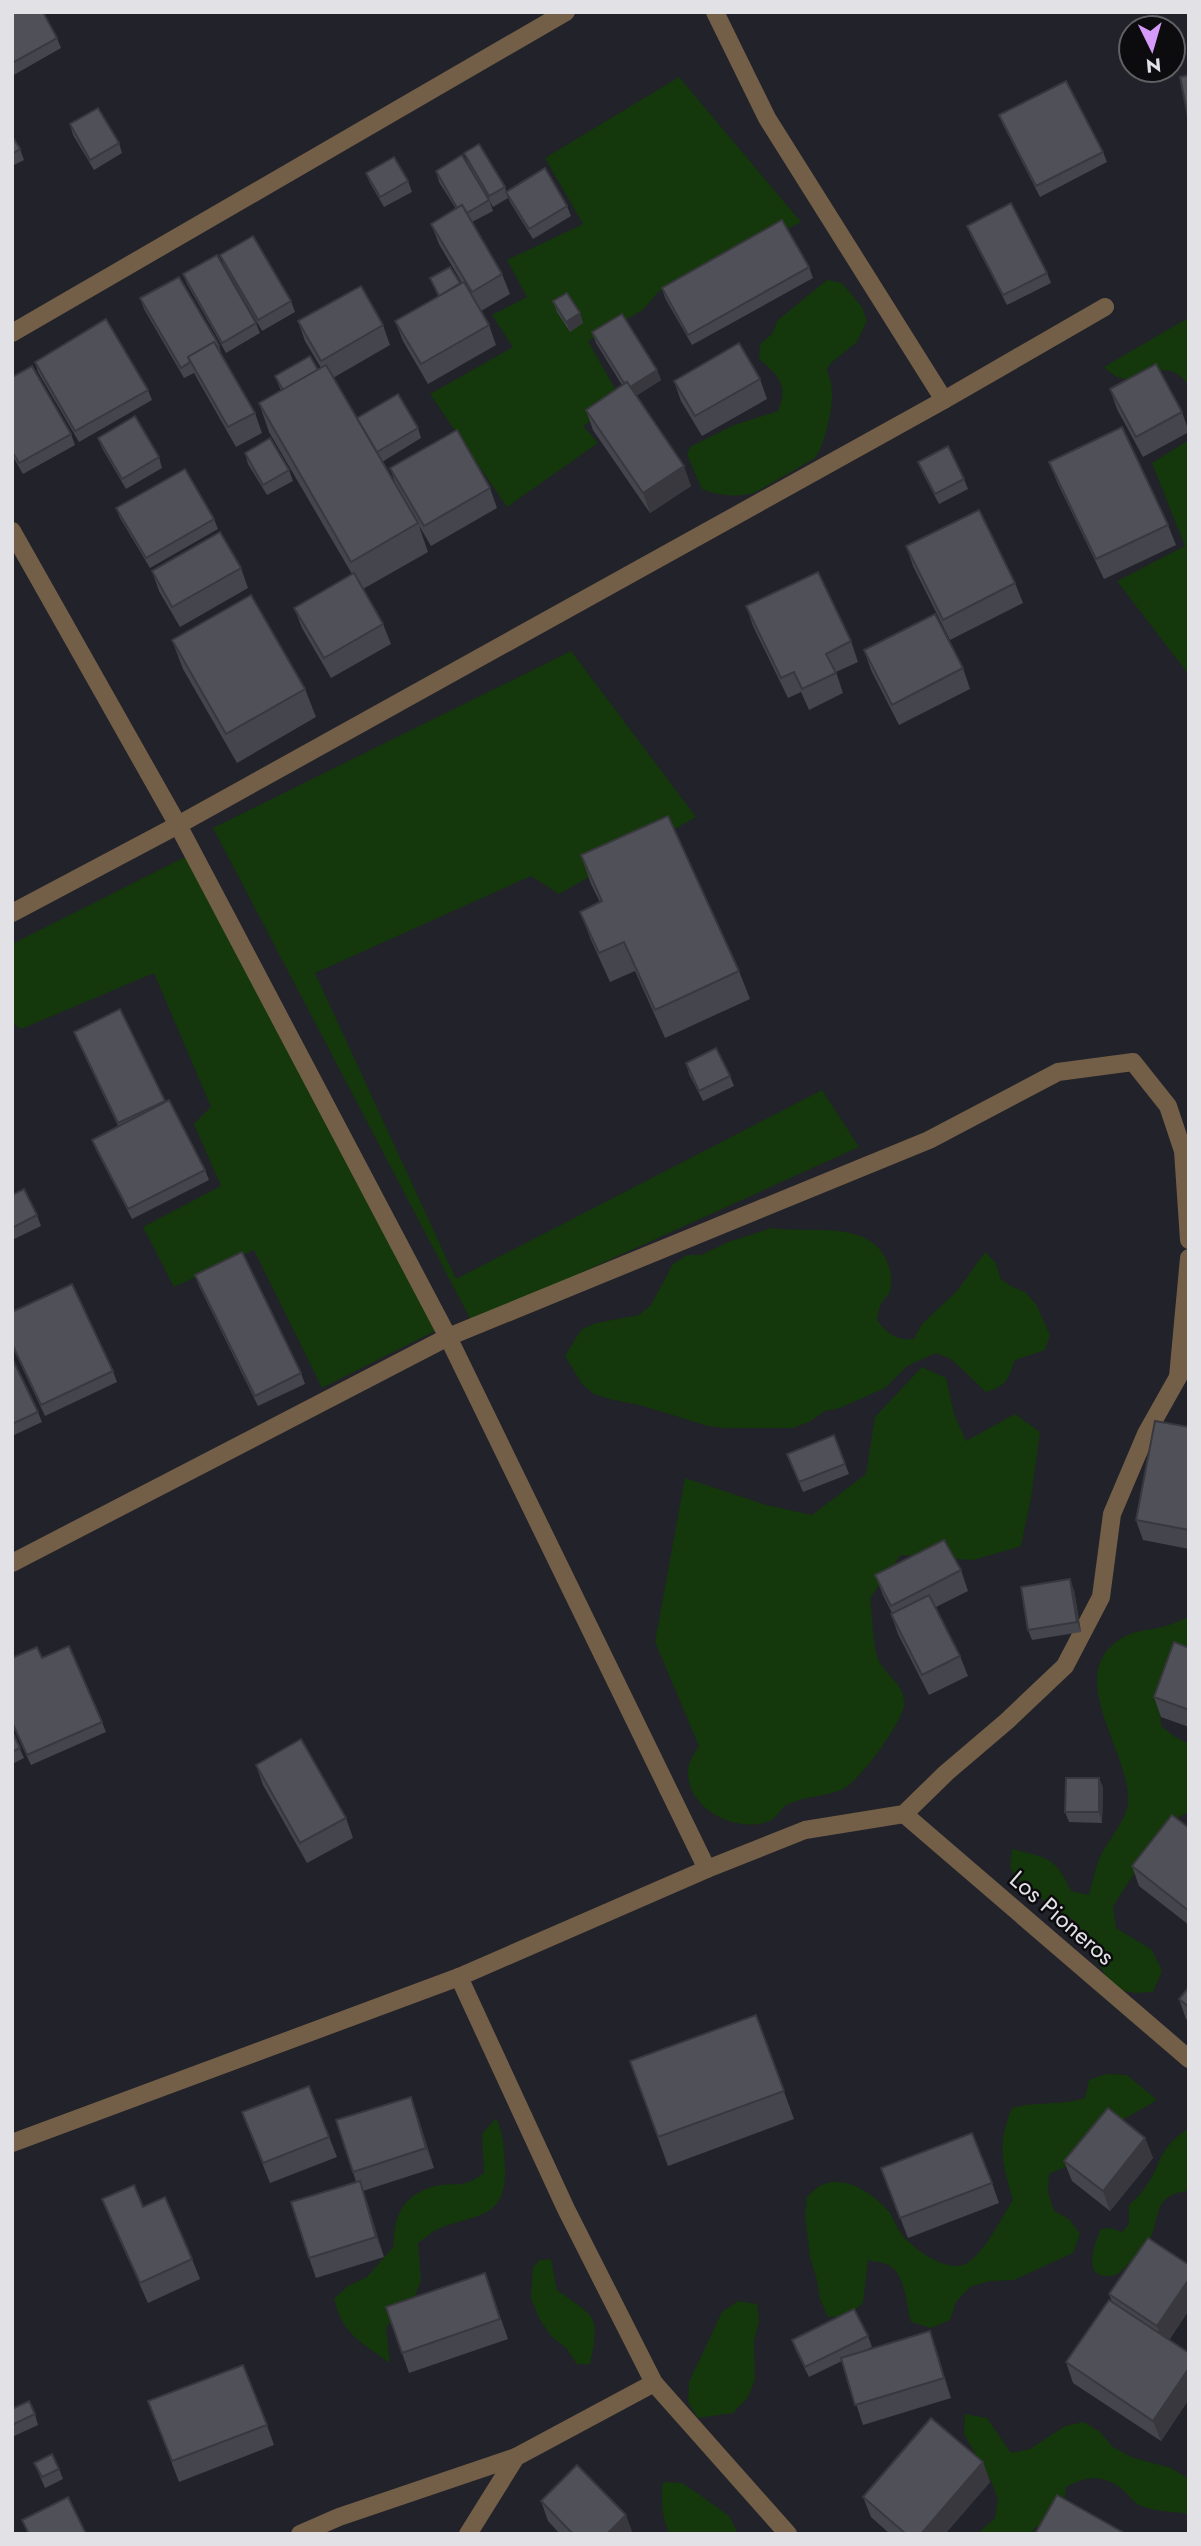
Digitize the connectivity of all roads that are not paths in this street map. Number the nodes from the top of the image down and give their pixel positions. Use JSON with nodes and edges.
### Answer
{"nodes":[{"id":1,"x":566,"y":12,"type":"edge"},
{"id":2,"x":715,"y":12,"type":"edge"},
{"id":3,"x":1105,"y":307,"type":"dead end"},
{"id":4,"x":12,"y":333,"type":"edge"},
{"id":5,"x":944,"y":400,"type":"junction"},
{"id":6,"x":12,"y":531,"type":"edge"},
{"id":7,"x":178,"y":825,"type":"junction"},
{"id":8,"x":12,"y":913,"type":"edge"},
{"id":9,"x":1189,"y":1240,"type":"edge"},
{"id":10,"x":1189,"y":1258,"type":"edge"},
{"id":11,"x":448,"y":1337,"type":"junction"},
{"id":12,"x":1184,"y":1374,"type":"edge"},
{"id":13,"x":12,"y":1563,"type":"edge"},
{"id":14,"x":904,"y":1814,"type":"junction"},
{"id":15,"x":707,"y":1869,"type":"junction"},
{"id":16,"x":459,"y":1977,"type":"junction"},
{"id":17,"x":1189,"y":2059,"type":"edge"},
{"id":18,"x":12,"y":2143,"type":"edge"},
{"id":19,"x":654,"y":2383,"type":"junction"},
{"id":20,"x":516,"y":2458,"type":"junction"},
{"id":21,"x":300,"y":2534,"type":"edge"},
{"id":22,"x":468,"y":2534,"type":"edge"},
{"id":23,"x":788,"y":2534,"type":"edge"}],
"edges":[{"from":1,"to":4,"type":"street"},
{"from":2,"to":5,"type":"street"},
{"from":3,"to":5,"type":"street"},
{"from":5,"to":7,"type":"street"},
{"from":6,"to":7,"type":"street"},
{"from":7,"to":8,"type":"street"},
{"from":7,"to":11,"type":"street"},
{"from":9,"to":11,"type":"street"},
{"from":10,"to":12,"type":"street"},
{"from":11,"to":13,"type":"street"},
{"from":11,"to":15,"type":"street"},
{"from":12,"to":14,"type":"street"},
{"from":14,"to":15,"type":"street"},
{"from":14,"to":17,"type":"street","name":"Los Pioneros"},
{"from":15,"to":16,"type":"street"},
{"from":16,"to":18,"type":"street"},
{"from":16,"to":19,"type":"street"},
{"from":19,"to":20,"type":"street"},
{"from":19,"to":23,"type":"street"},
{"from":20,"to":21,"type":"street"},
{"from":20,"to":22,"type":"street"}]}
